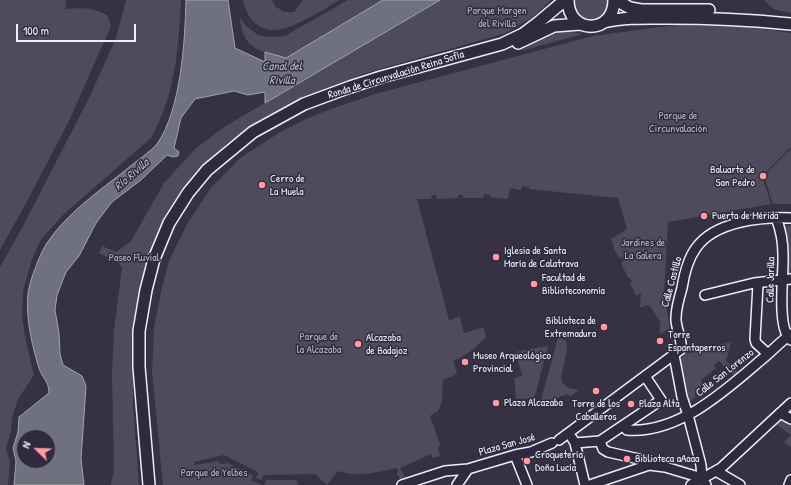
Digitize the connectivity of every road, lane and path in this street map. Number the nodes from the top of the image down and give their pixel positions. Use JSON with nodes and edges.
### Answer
{"nodes":[{"id":1,"x":564,"y":0,"type":"edge"},
{"id":2,"x":568,"y":0,"type":"edge"},
{"id":3,"x":615,"y":0,"type":"edge"},
{"id":4,"x":791,"y":16,"type":"edge"},
{"id":5,"x":604,"y":22,"type":"junction"},
{"id":6,"x":580,"y":24,"type":"junction"},
{"id":7,"x":791,"y":24,"type":"edge"},
{"id":8,"x":776,"y":218,"type":"junction"},
{"id":9,"x":791,"y":218,"type":"edge"},
{"id":10,"x":787,"y":279,"type":"edge"},
{"id":11,"x":758,"y":284,"type":"junction"},
{"id":12,"x":705,"y":295,"type":"dead end"},
{"id":13,"x":790,"y":337,"type":"edge"},
{"id":14,"x":768,"y":354,"type":"junction"},
{"id":15,"x":674,"y":355,"type":"junction"},
{"id":16,"x":649,"y":373,"type":"junction"},
{"id":17,"x":791,"y":403,"type":"edge"},
{"id":18,"x":780,"y":413,"type":"junction"},
{"id":19,"x":688,"y":415,"type":"junction"},
{"id":20,"x":791,"y":418,"type":"edge"},
{"id":21,"x":624,"y":426,"type":"junction"},
{"id":22,"x":569,"y":433,"type":"junction"},
{"id":23,"x":600,"y":441,"type":"junction"},
{"id":24,"x":574,"y":443,"type":"junction"},
{"id":25,"x":515,"y":455,"type":"junction"},
{"id":26,"x":649,"y":465,"type":"junction"},
{"id":27,"x":468,"y":469,"type":"junction"},
{"id":28,"x":716,"y":471,"type":"junction"},
{"id":29,"x":791,"y":480,"type":"edge"},
{"id":30,"x":704,"y":481,"type":"edge"},
{"id":31,"x":149,"y":485,"type":"edge"},
{"id":32,"x":156,"y":485,"type":"edge"},
{"id":33,"x":402,"y":485,"type":"edge"},
{"id":34,"x":457,"y":485,"type":"edge"},
{"id":35,"x":527,"y":485,"type":"edge"},
{"id":36,"x":591,"y":485,"type":"edge"},
{"id":37,"x":691,"y":485,"type":"edge"},
{"id":38,"x":740,"y":485,"type":"edge"},
{"id":39,"x":789,"y":485,"type":"edge"}],
"edges":[{"from":1,"to":31,"type":"main road","name":"Ronda de Circunvalación Reina Sofía"},
{"from":2,"to":6,"type":"main road"},
{"from":3,"to":4,"type":"main road"},
{"from":3,"to":5,"type":"main road"},
{"from":5,"to":6,"type":"main road","name":"Ronda de Circunvalación Reina Sofía"},
{"from":5,"to":7,"type":"main road","name":"Ronda de Circunvalación Reina Sofía"},
{"from":6,"to":32,"type":"main road","name":"Ronda de Circunvalación Reina Sofía"},
{"from":8,"to":9,"type":"street"},
{"from":8,"to":10,"type":"street","name":"Calle Jarilla"},
{"from":8,"to":15,"type":"street","name":"Calle Castillo"},
{"from":10,"to":11,"type":"street"},
{"from":10,"to":13,"type":"street","name":"Calle Jarilla"},
{"from":11,"to":12,"type":"street"},
{"from":11,"to":14,"type":"street"},
{"from":13,"to":14,"type":"street","name":"Calle San Lorenzo"},
{"from":14,"to":19,"type":"street","name":"Calle San Lorenzo"},
{"from":15,"to":16,"type":"street","name":"Plaza San José"},
{"from":15,"to":19,"type":"street"},
{"from":16,"to":21,"type":"street"},
{"from":16,"to":22,"type":"street","name":"Plaza San José"},
{"from":17,"to":18,"type":"street"},
{"from":18,"to":20,"type":"street"},
{"from":18,"to":28,"type":"street"},
{"from":19,"to":21,"type":"street","name":"Calle San Lorenzo"},
{"from":19,"to":30,"type":"street"},
{"from":21,"to":23,"type":"street"},
{"from":22,"to":24,"type":"street"},
{"from":22,"to":25,"type":"street","name":"Plaza San José"},
{"from":23,"to":24,"type":"street"},
{"from":23,"to":26,"type":"street"},
{"from":24,"to":36,"type":"street"},
{"from":25,"to":27,"type":"street","name":"Plaza San José"},
{"from":25,"to":35,"type":"street"},
{"from":26,"to":30,"type":"street"},
{"from":26,"to":36,"type":"street"},
{"from":27,"to":33,"type":"street","name":"Plaza San José"},
{"from":27,"to":34,"type":"street","name":"Plaza San José"},
{"from":28,"to":30,"type":"street"},
{"from":28,"to":38,"type":"street"},
{"from":29,"to":39,"type":"street"},
{"from":30,"to":37,"type":"street"}]}
